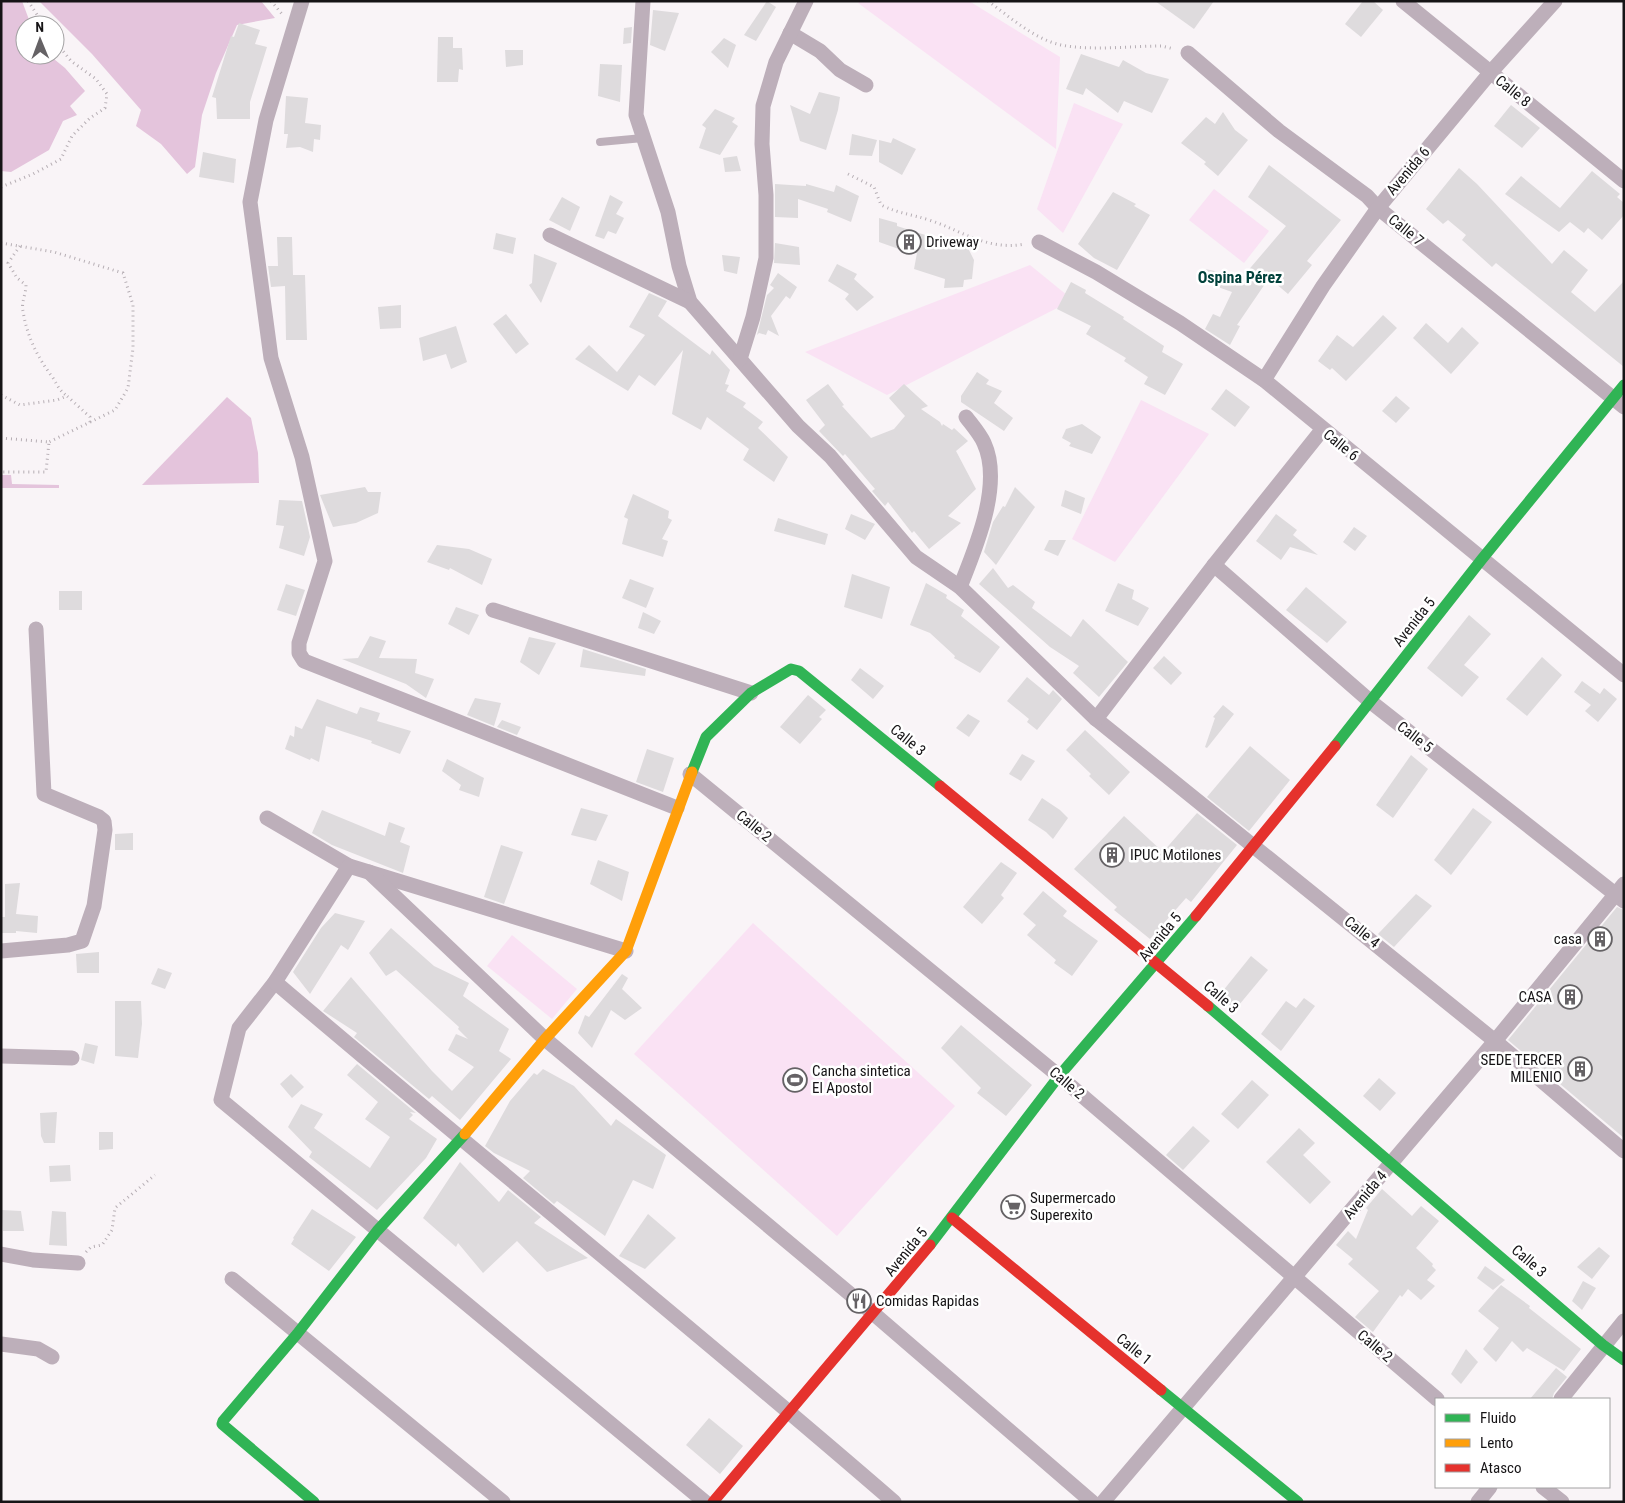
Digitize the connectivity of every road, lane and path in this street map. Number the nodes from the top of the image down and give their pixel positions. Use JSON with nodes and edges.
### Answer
{"nodes":[{"id":1,"x":28,"y":1,"type":"edge"},
{"id":2,"x":302,"y":1,"type":"edge"},
{"id":3,"x":642,"y":1,"type":"edge"},
{"id":4,"x":806,"y":1,"type":"edge"},
{"id":5,"x":988,"y":1,"type":"edge"},
{"id":6,"x":1403,"y":1,"type":"edge"},
{"id":7,"x":1555,"y":1,"type":"edge"},
{"id":8,"x":37,"y":15,"type":"edge"},
{"id":9,"x":790,"y":33,"type":"junction"},
{"id":10,"x":65,"y":53,"type":"edge"},
{"id":11,"x":1188,"y":53,"type":"joint"},
{"id":12,"x":1490,"y":73,"type":"junction"},
{"id":13,"x":866,"y":85,"type":"dead end"},
{"id":14,"x":643,"y":138,"type":"junction"},
{"id":15,"x":600,"y":142,"type":"dead end"},
{"id":16,"x":848,"y":174,"type":"dead end"},
{"id":17,"x":1624,"y":181,"type":"edge"},
{"id":18,"x":1,"y":187,"type":"edge"},
{"id":19,"x":1378,"y":208,"type":"junction"},
{"id":20,"x":550,"y":235,"type":"dead end"},
{"id":21,"x":1039,"y":242,"type":"joint"},
{"id":22,"x":1,"y":243,"type":"edge"},
{"id":23,"x":20,"y":246,"type":"junction"},
{"id":24,"x":690,"y":302,"type":"junction"},
{"id":25,"x":740,"y":360,"type":"junction"},
{"id":26,"x":1264,"y":380,"type":"junction"},
{"id":27,"x":1624,"y":385,"type":"edge"},
{"id":28,"x":1,"y":396,"type":"edge"},
{"id":29,"x":67,"y":396,"type":"junction"},
{"id":30,"x":1619,"y":402,"type":"edge"},
{"id":31,"x":966,"y":417,"type":"dead end"},
{"id":32,"x":90,"y":423,"type":"junction"},
{"id":33,"x":1322,"y":430,"type":"junction"},
{"id":34,"x":1,"y":438,"type":"edge"},
{"id":35,"x":49,"y":442,"type":"junction"},
{"id":36,"x":1,"y":472,"type":"edge"},
{"id":37,"x":1482,"y":559,"type":"junction"},
{"id":38,"x":1214,"y":565,"type":"junction"},
{"id":39,"x":960,"y":587,"type":"junction"},
{"id":40,"x":493,"y":610,"type":"dead end"},
{"id":41,"x":36,"y":629,"type":"dead end"},
{"id":42,"x":1624,"y":675,"type":"edge"},
{"id":43,"x":750,"y":693,"type":"junction"},
{"id":44,"x":1371,"y":702,"type":"junction"},
{"id":45,"x":1096,"y":719,"type":"junction"},
{"id":46,"x":690,"y":774,"type":"junction"},
{"id":47,"x":676,"y":808,"type":"junction"},
{"id":48,"x":267,"y":818,"type":"dead end"},
{"id":49,"x":1254,"y":845,"type":"junction"},
{"id":50,"x":349,"y":866,"type":"junction"},
{"id":51,"x":369,"y":872,"type":"junction"},
{"id":52,"x":1621,"y":893,"type":"edge"},
{"id":53,"x":1,"y":951,"type":"edge"},
{"id":54,"x":626,"y":951,"type":"junction"},
{"id":55,"x":1158,"y":963,"type":"junction"},
{"id":56,"x":274,"y":982,"type":"junction"},
{"id":57,"x":545,"y":1039,"type":"junction"},
{"id":58,"x":1495,"y":1041,"type":"junction"},
{"id":59,"x":1,"y":1056,"type":"edge"},
{"id":60,"x":72,"y":1058,"type":"dead end"},
{"id":61,"x":1059,"y":1076,"type":"junction"},
{"id":62,"x":460,"y":1140,"type":"junction"},
{"id":63,"x":1624,"y":1151,"type":"edge"},
{"id":64,"x":1392,"y":1163,"type":"junction"},
{"id":65,"x":154,"y":1175,"type":"dead end"},
{"id":66,"x":952,"y":1218,"type":"junction"},
{"id":67,"x":377,"y":1230,"type":"junction"},
{"id":68,"x":1,"y":1254,"type":"edge"},
{"id":69,"x":78,"y":1263,"type":"joint"},
{"id":70,"x":232,"y":1278,"type":"dead end"},
{"id":71,"x":1294,"y":1278,"type":"junction"},
{"id":72,"x":874,"y":1314,"type":"junction"},
{"id":73,"x":1624,"y":1321,"type":"edge"},
{"id":74,"x":297,"y":1334,"type":"junction"},
{"id":75,"x":1,"y":1344,"type":"edge"},
{"id":76,"x":1604,"y":1345,"type":"junction"},
{"id":77,"x":52,"y":1357,"type":"dead end"},
{"id":78,"x":1624,"y":1360,"type":"edge"},
{"id":79,"x":1436,"y":1398,"type":"edge"},
{"id":80,"x":1561,"y":1398,"type":"edge"},
{"id":81,"x":1182,"y":1407,"type":"junction"},
{"id":82,"x":791,"y":1413,"type":"junction"},
{"id":83,"x":1489,"y":1488,"type":"edge"},
{"id":84,"x":1544,"y":1488,"type":"edge"},
{"id":85,"x":314,"y":1502,"type":"edge"},
{"id":86,"x":503,"y":1502,"type":"edge"},
{"id":87,"x":705,"y":1502,"type":"edge"},
{"id":88,"x":713,"y":1502,"type":"edge"},
{"id":89,"x":894,"y":1502,"type":"edge"},
{"id":90,"x":1092,"y":1502,"type":"edge"},
{"id":91,"x":1103,"y":1502,"type":"edge"},
{"id":92,"x":1298,"y":1502,"type":"edge"},
{"id":93,"x":1478,"y":1502,"type":"edge"},
{"id":94,"x":1562,"y":1502,"type":"edge"}],
"edges":[{"from":1,"to":8,"type":"path"},
{"from":2,"to":47,"type":"street"},
{"from":3,"to":14,"type":"street"},
{"from":4,"to":9,"type":"street"},
{"from":5,"to":11,"type":"path"},
{"from":6,"to":12,"type":"street","name":"Calle 8"},
{"from":7,"to":12,"type":"street","name":"Avenida 6"},
{"from":9,"to":13,"type":"street"},
{"from":9,"to":25,"type":"street"},
{"from":10,"to":18,"type":"path"},
{"from":11,"to":19,"type":"street","name":"Calle 7"},
{"from":12,"to":17,"type":"street","name":"Calle 8"},
{"from":12,"to":19,"type":"street","name":"Avenida 6"},
{"from":14,"to":15,"type":"lane"},
{"from":14,"to":24,"type":"street"},
{"from":16,"to":21,"type":"path"},
{"from":19,"to":26,"type":"street","name":"Avenida 6"},
{"from":19,"to":30,"type":"street","name":"Calle 7"},
{"from":20,"to":24,"type":"street"},
{"from":21,"to":26,"type":"street","name":"Calle 6"},
{"from":22,"to":23,"type":"path"},
{"from":23,"to":29,"type":"path"},
{"from":23,"to":32,"type":"path"},
{"from":24,"to":25,"type":"street","name":"Calle 4"},
{"from":25,"to":39,"type":"street","name":"Calle 4"},
{"from":26,"to":33,"type":"street","name":"Calle 6"},
{"from":27,"to":30,"type":"street","name":"Avenida 5"},
{"from":28,"to":29,"type":"path"},
{"from":29,"to":32,"type":"path"},
{"from":30,"to":37,"type":"street","name":"Avenida 5"},
{"from":31,"to":39,"type":"street"},
{"from":32,"to":35,"type":"path"},
{"from":33,"to":37,"type":"street","name":"Calle 6"},
{"from":33,"to":38,"type":"street"},
{"from":34,"to":35,"type":"path"},
{"from":35,"to":36,"type":"path"},
{"from":37,"to":42,"type":"street","name":"Calle 6"},
{"from":37,"to":44,"type":"street","name":"Avenida 5"},
{"from":38,"to":44,"type":"street","name":"Calle 5"},
{"from":38,"to":45,"type":"street"},
{"from":39,"to":45,"type":"street","name":"Calle 4"},
{"from":40,"to":43,"type":"street"},
{"from":41,"to":53,"type":"street"},
{"from":43,"to":46,"type":"street"},
{"from":43,"to":55,"type":"street","name":"Calle 3"},
{"from":44,"to":49,"type":"street","name":"Avenida 5"},
{"from":44,"to":52,"type":"street","name":"Calle 5"},
{"from":45,"to":49,"type":"street","name":"Calle 4"},
{"from":46,"to":47,"type":"street"},
{"from":46,"to":61,"type":"street","name":"Calle 2"},
{"from":47,"to":54,"type":"street"},
{"from":48,"to":50,"type":"street"},
{"from":49,"to":55,"type":"street","name":"Avenida 5"},
{"from":49,"to":58,"type":"street","name":"Calle 4"},
{"from":50,"to":51,"type":"street"},
{"from":50,"to":56,"type":"street"},
{"from":51,"to":54,"type":"street"},
{"from":51,"to":57,"type":"street"},
{"from":52,"to":58,"type":"street","name":"Avenida 4"},
{"from":54,"to":57,"type":"street"},
{"from":55,"to":61,"type":"street","name":"Avenida 5"},
{"from":55,"to":64,"type":"street","name":"Calle 3"},
{"from":56,"to":62,"type":"street"},
{"from":56,"to":67,"type":"street"},
{"from":57,"to":62,"type":"street"},
{"from":57,"to":72,"type":"street"},
{"from":58,"to":63,"type":"street","name":"Calle 4"},
{"from":58,"to":64,"type":"street","name":"Avenida 4"},
{"from":59,"to":60,"type":"street"},
{"from":61,"to":66,"type":"street","name":"Avenida 5"},
{"from":61,"to":71,"type":"street","name":"Calle 2"},
{"from":62,"to":67,"type":"street"},
{"from":62,"to":82,"type":"street"},
{"from":64,"to":71,"type":"street","name":"Avenida 4"},
{"from":64,"to":76,"type":"street","name":"Calle 3"},
{"from":65,"to":69,"type":"path"},
{"from":66,"to":72,"type":"street","name":"Avenida 5"},
{"from":66,"to":81,"type":"street","name":"Calle 1"},
{"from":67,"to":74,"type":"street"},
{"from":67,"to":87,"type":"street"},
{"from":68,"to":69,"type":"street"},
{"from":70,"to":74,"type":"street"},
{"from":71,"to":79,"type":"street","name":"Calle 2"},
{"from":71,"to":81,"type":"street","name":"Avenida 4"},
{"from":72,"to":82,"type":"street","name":"Avenida 5"},
{"from":72,"to":90,"type":"street"},
{"from":73,"to":76,"type":"street"},
{"from":74,"to":85,"type":"street"},
{"from":74,"to":86,"type":"street"},
{"from":75,"to":77,"type":"street"},
{"from":76,"to":78,"type":"street","name":"Calle 3"},
{"from":76,"to":80,"type":"street"},
{"from":81,"to":91,"type":"street","name":"Avenida 4"},
{"from":81,"to":92,"type":"street","name":"Calle 1"},
{"from":82,"to":88,"type":"street","name":"Avenida 5"},
{"from":82,"to":89,"type":"street"},
{"from":83,"to":93,"type":"street"},
{"from":84,"to":94,"type":"street"}]}
